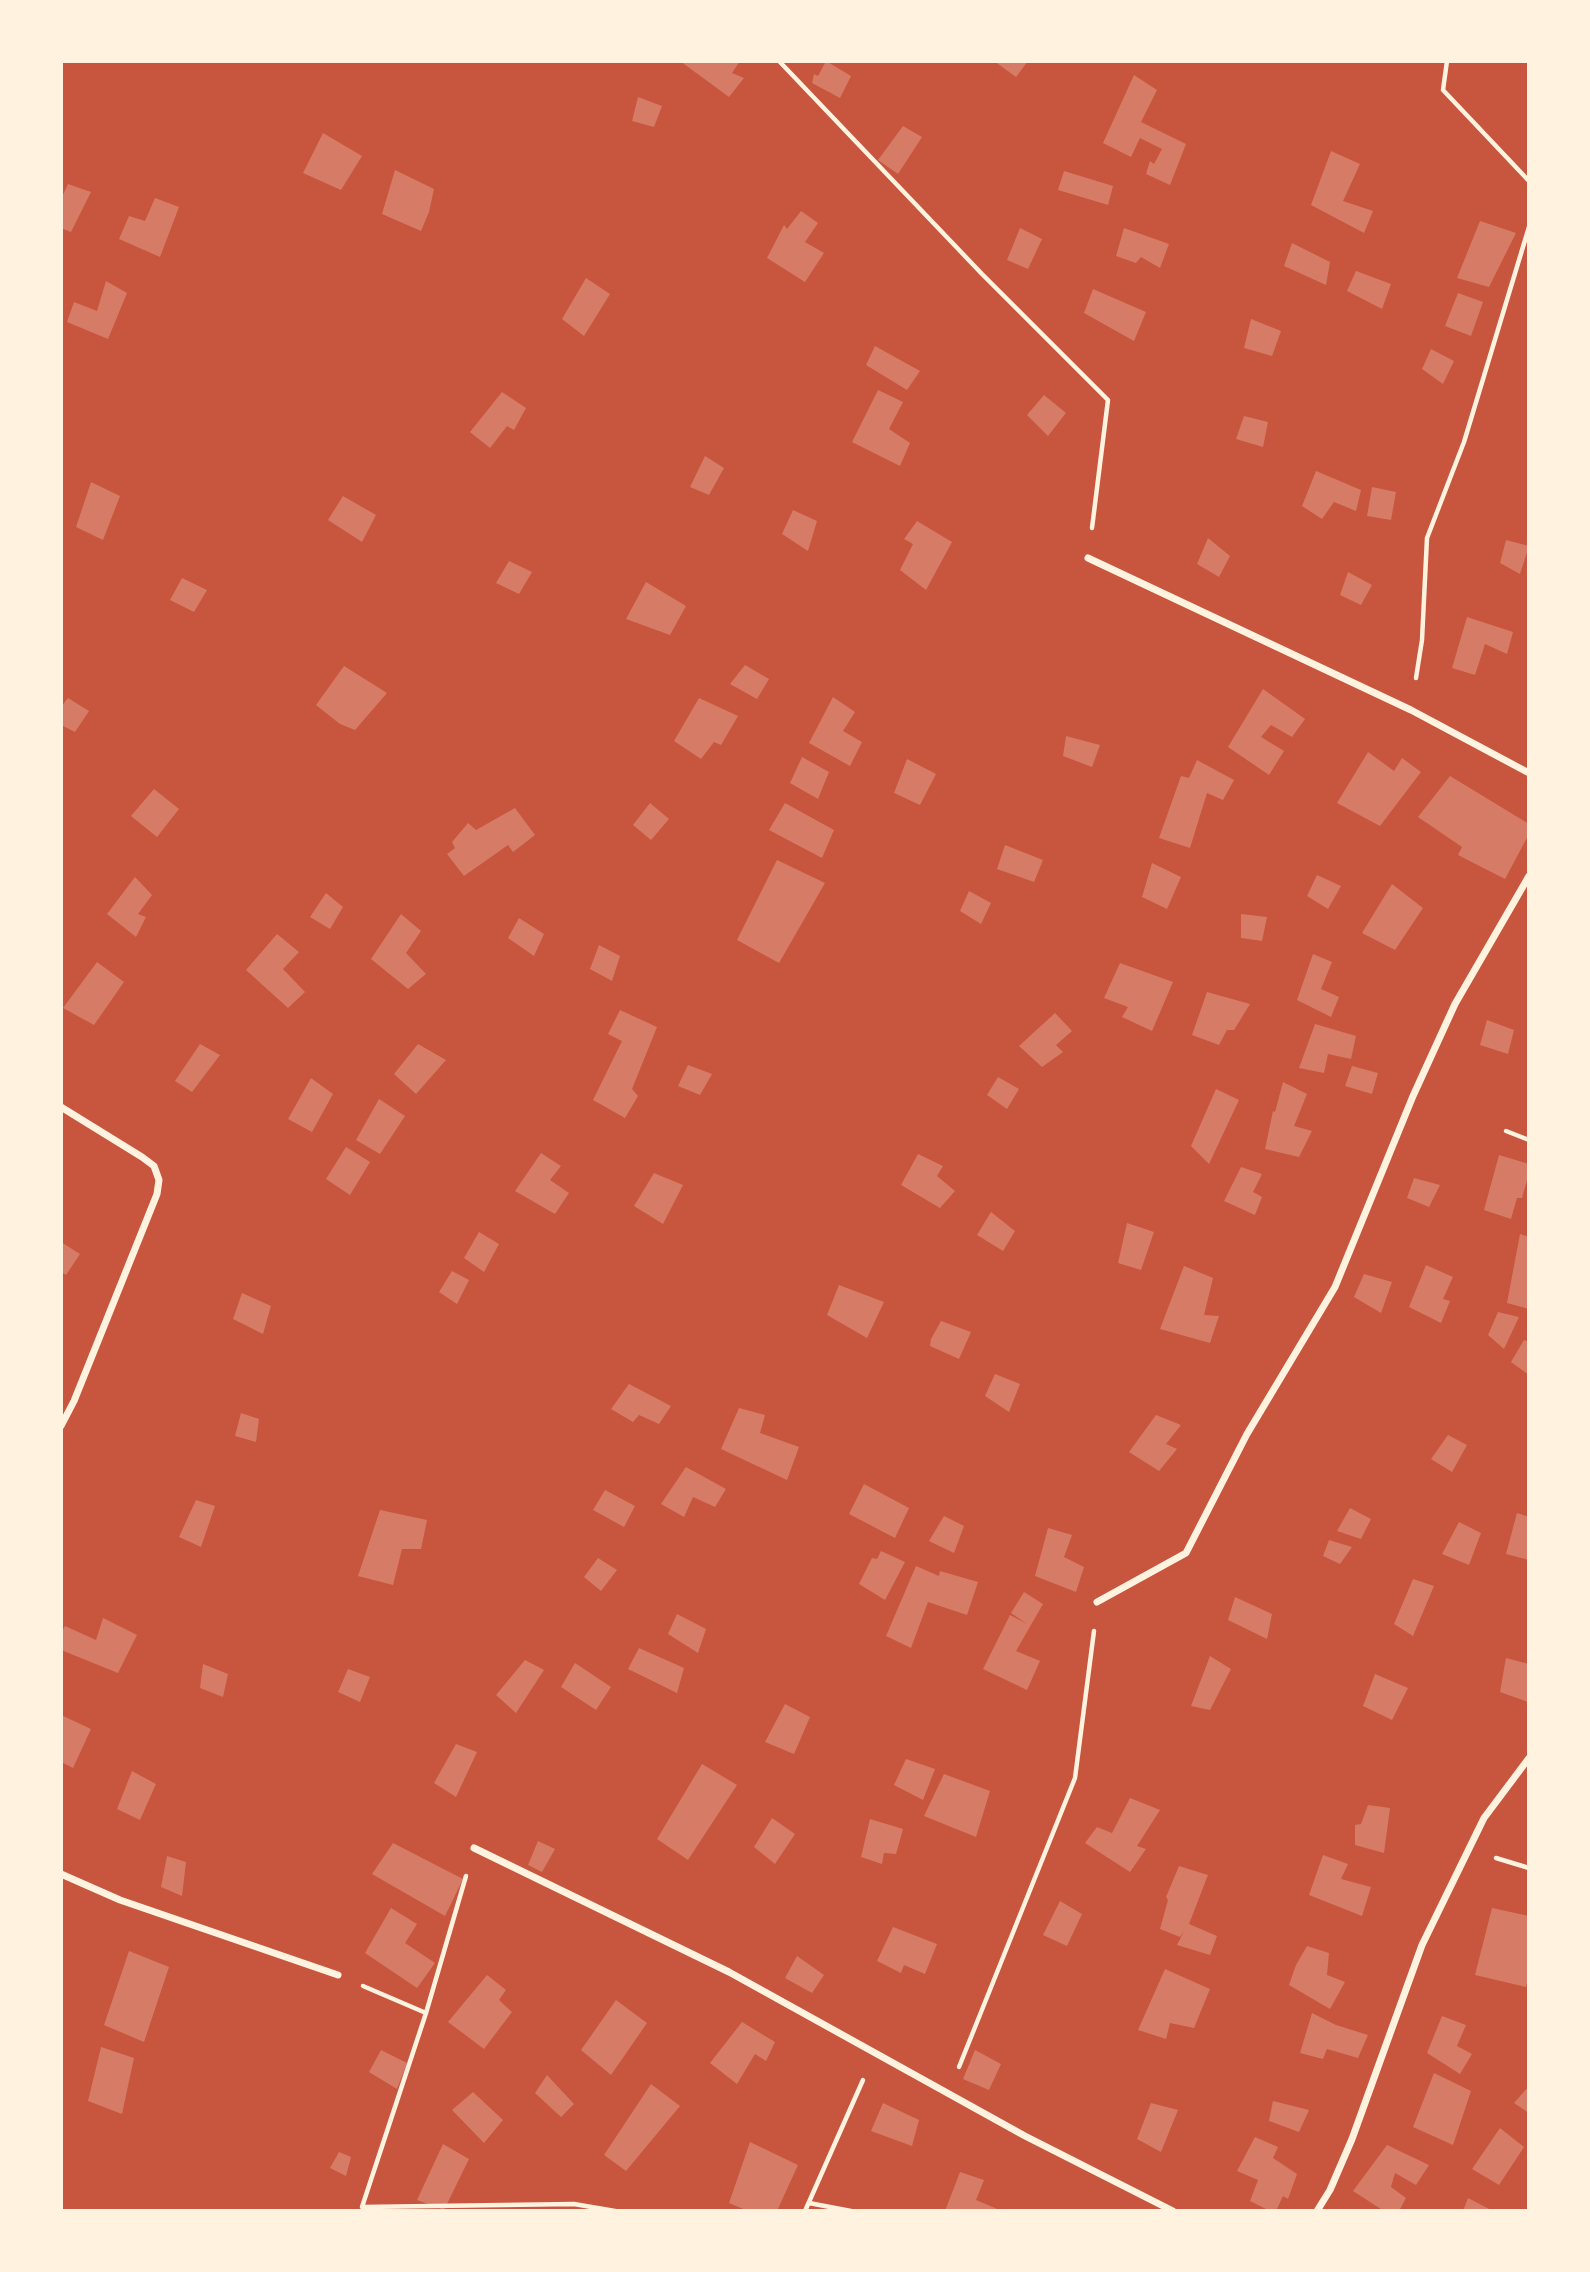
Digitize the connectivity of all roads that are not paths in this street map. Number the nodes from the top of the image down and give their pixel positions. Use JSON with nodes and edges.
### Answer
{"nodes":[{"id":1,"x":1088,"y":558,"type":"road end"},
{"id":2,"x":1529,"y":773,"type":"edge"},
{"id":3,"x":1529,"y":876,"type":"edge"},
{"id":4,"x":61,"y":1107,"type":"edge"},
{"id":5,"x":61,"y":1426,"type":"edge"},
{"id":6,"x":1097,"y":1602,"type":"road end"},
{"id":7,"x":1529,"y":1758,"type":"edge"},
{"id":8,"x":474,"y":1849,"type":"road end"},
{"id":9,"x":61,"y":1874,"type":"edge"},
{"id":10,"x":338,"y":1975,"type":"road end"},
{"id":11,"x":1173,"y":2211,"type":"edge"},
{"id":12,"x":1317,"y":2211,"type":"edge"}],
"edges":[{"from":1,"to":2,"type":"street"},
{"from":3,"to":6,"type":"street"},
{"from":4,"to":5,"type":"street"},
{"from":7,"to":12,"type":"street"},
{"from":8,"to":11,"type":"street"},
{"from":9,"to":10,"type":"street"}]}
